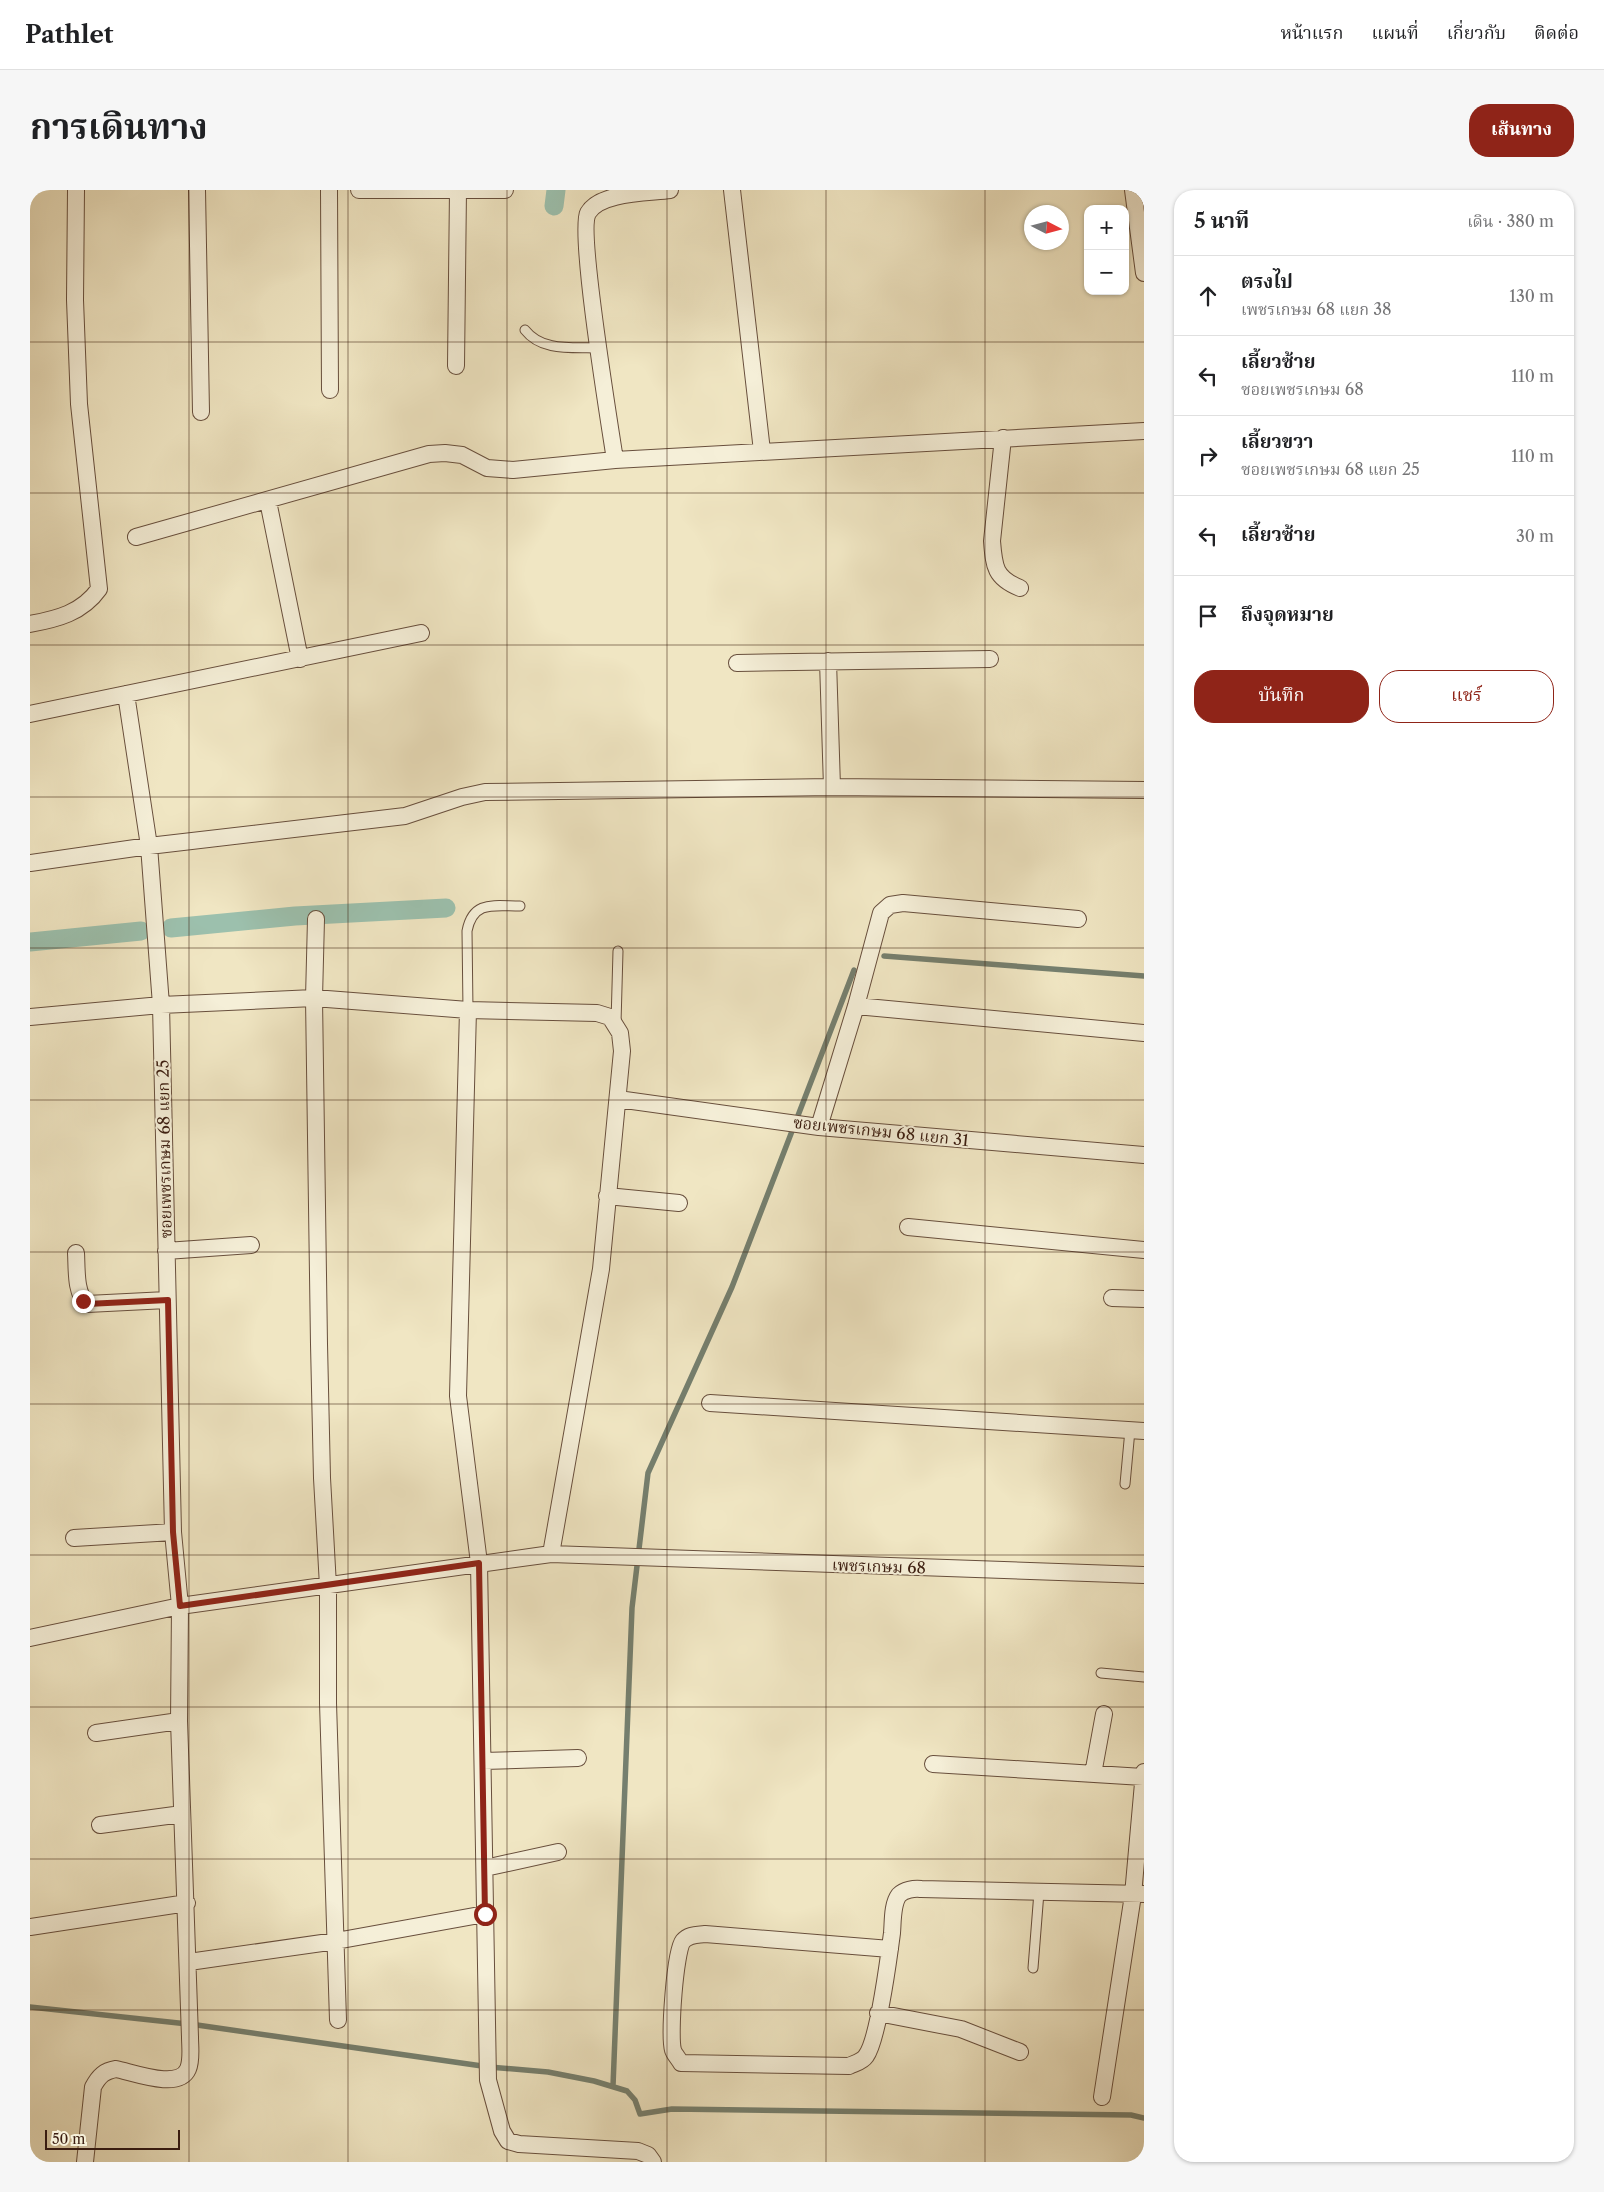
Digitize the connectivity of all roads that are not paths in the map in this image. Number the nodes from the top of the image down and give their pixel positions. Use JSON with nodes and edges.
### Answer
{"nodes":[{"id":1,"x":76,"y":190,"type":"edge"},
{"id":2,"x":197,"y":190,"type":"edge"},
{"id":3,"x":329,"y":190,"type":"edge"},
{"id":4,"x":359,"y":190,"type":"edge"},
{"id":5,"x":458,"y":190,"type":"edge"},
{"id":6,"x":506,"y":190,"type":"edge"},
{"id":7,"x":670,"y":190,"type":"edge"},
{"id":8,"x":732,"y":190,"type":"edge"},
{"id":9,"x":1133,"y":190,"type":"edge"},
{"id":10,"x":1144,"y":274,"type":"edge"},
{"id":11,"x":525,"y":330,"type":"dead end"},
{"id":12,"x":598,"y":348,"type":"junction"},
{"id":13,"x":456,"y":366,"type":"dead end"},
{"id":14,"x":330,"y":390,"type":"dead end"},
{"id":15,"x":201,"y":412,"type":"dead end"},
{"id":16,"x":1144,"y":431,"type":"edge"},
{"id":17,"x":1003,"y":438,"type":"junction"},
{"id":18,"x":762,"y":451,"type":"junction"},
{"id":19,"x":614,"y":460,"type":"junction"},
{"id":20,"x":268,"y":501,"type":"junction"},
{"id":21,"x":136,"y":536,"type":"dead end"},
{"id":22,"x":1020,"y":588,"type":"dead end"},
{"id":23,"x":30,"y":624,"type":"edge"},
{"id":24,"x":422,"y":632,"type":"dead end"},
{"id":25,"x":300,"y":659,"type":"junction"},
{"id":26,"x":990,"y":659,"type":"dead end"},
{"id":27,"x":828,"y":662,"type":"junction"},
{"id":28,"x":737,"y":663,"type":"dead end"},
{"id":29,"x":126,"y":694,"type":"junction"},
{"id":30,"x":30,"y":714,"type":"edge"},
{"id":31,"x":832,"y":787,"type":"junction"},
{"id":32,"x":1144,"y":790,"type":"edge"},
{"id":33,"x":149,"y":846,"type":"junction"},
{"id":34,"x":30,"y":863,"type":"edge"},
{"id":35,"x":520,"y":906,"type":"dead end"},
{"id":36,"x":316,"y":919,"type":"dead end"},
{"id":37,"x":1078,"y":919,"type":"dead end"},
{"id":38,"x":618,"y":951,"type":"dead end"},
{"id":39,"x":314,"y":998,"type":"junction"},
{"id":40,"x":161,"y":1005,"type":"junction"},
{"id":41,"x":856,"y":1006,"type":"junction"},
{"id":42,"x":468,"y":1010,"type":"junction"},
{"id":43,"x":30,"y":1017,"type":"edge"},
{"id":44,"x":616,"y":1023,"type":"junction"},
{"id":45,"x":1144,"y":1033,"type":"edge"},
{"id":46,"x":618,"y":1099,"type":"junction"},
{"id":47,"x":819,"y":1127,"type":"junction"},
{"id":48,"x":1144,"y":1155,"type":"edge"},
{"id":49,"x":607,"y":1196,"type":"junction"},
{"id":50,"x":679,"y":1203,"type":"dead end"},
{"id":51,"x":908,"y":1228,"type":"dead end"},
{"id":52,"x":251,"y":1245,"type":"dead end"},
{"id":53,"x":1144,"y":1250,"type":"edge"},
{"id":54,"x":166,"y":1251,"type":"junction"},
{"id":55,"x":76,"y":1253,"type":"dead end"},
{"id":56,"x":1112,"y":1298,"type":"dead end"},
{"id":57,"x":1144,"y":1299,"type":"edge"},
{"id":58,"x":168,"y":1300,"type":"junction"},
{"id":59,"x":710,"y":1403,"type":"dead end"},
{"id":60,"x":1137,"y":1431,"type":"edge"},
{"id":61,"x":1125,"y":1484,"type":"dead end"},
{"id":62,"x":173,"y":1532,"type":"junction"},
{"id":63,"x":74,"y":1538,"type":"dead end"},
{"id":64,"x":551,"y":1554,"type":"junction"},
{"id":65,"x":479,"y":1563,"type":"junction"},
{"id":66,"x":1144,"y":1575,"type":"edge"},
{"id":67,"x":328,"y":1586,"type":"junction"},
{"id":68,"x":180,"y":1606,"type":"junction"},
{"id":69,"x":30,"y":1638,"type":"edge"},
{"id":70,"x":1101,"y":1673,"type":"dead end"},
{"id":71,"x":1144,"y":1677,"type":"edge"},
{"id":72,"x":1104,"y":1714,"type":"dead end"},
{"id":73,"x":179,"y":1721,"type":"junction"},
{"id":74,"x":96,"y":1733,"type":"dead end"},
{"id":75,"x":578,"y":1758,"type":"dead end"},
{"id":76,"x":483,"y":1761,"type":"junction"},
{"id":77,"x":933,"y":1764,"type":"dead end"},
{"id":78,"x":1093,"y":1774,"type":"junction"},
{"id":79,"x":1143,"y":1783,"type":"edge"},
{"id":80,"x":182,"y":1814,"type":"junction"},
{"id":81,"x":100,"y":1826,"type":"dead end"},
{"id":82,"x":558,"y":1852,"type":"dead end"},
{"id":83,"x":485,"y":1868,"type":"junction"},
{"id":84,"x":1039,"y":1892,"type":"junction"},
{"id":85,"x":1138,"y":1895,"type":"edge"},
{"id":86,"x":187,"y":1904,"type":"junction"},
{"id":87,"x":485,"y":1914,"type":"junction"},
{"id":88,"x":30,"y":1927,"type":"edge"},
{"id":89,"x":336,"y":1940,"type":"junction"},
{"id":90,"x":890,"y":1949,"type":"junction"},
{"id":91,"x":189,"y":1962,"type":"junction"},
{"id":92,"x":1033,"y":1968,"type":"dead end"},
{"id":93,"x":878,"y":2012,"type":"junction"},
{"id":94,"x":338,"y":2020,"type":"dead end"},
{"id":95,"x":1020,"y":2052,"type":"dead end"},
{"id":96,"x":1102,"y":2097,"type":"dead end"},
{"id":97,"x":84,"y":2162,"type":"edge"},
{"id":98,"x":652,"y":2162,"type":"edge"}],
"edges":[{"from":1,"to":23,"type":"street"},
{"from":2,"to":15,"type":"street"},
{"from":3,"to":14,"type":"street"},
{"from":4,"to":5,"type":"street"},
{"from":5,"to":6,"type":"street"},
{"from":5,"to":13,"type":"street"},
{"from":7,"to":12,"type":"street"},
{"from":8,"to":18,"type":"street"},
{"from":9,"to":10,"type":"street"},
{"from":11,"to":12,"type":"lane"},
{"from":12,"to":19,"type":"street"},
{"from":16,"to":17,"type":"street"},
{"from":17,"to":18,"type":"street"},
{"from":17,"to":22,"type":"street"},
{"from":18,"to":19,"type":"street"},
{"from":19,"to":20,"type":"street"},
{"from":20,"to":21,"type":"street"},
{"from":20,"to":25,"type":"street"},
{"from":24,"to":25,"type":"street"},
{"from":25,"to":29,"type":"street"},
{"from":26,"to":27,"type":"street"},
{"from":27,"to":28,"type":"street"},
{"from":27,"to":31,"type":"street"},
{"from":29,"to":30,"type":"street"},
{"from":29,"to":33,"type":"street","name":"ซอยเพชรเกษม 68 แยก 25"},
{"from":31,"to":32,"type":"street"},
{"from":31,"to":33,"type":"street"},
{"from":33,"to":34,"type":"street"},
{"from":33,"to":40,"type":"street","name":"ซอยเพชรเกษม 68 แยก 25"},
{"from":35,"to":42,"type":"lane"},
{"from":36,"to":39,"type":"street"},
{"from":37,"to":41,"type":"street"},
{"from":38,"to":44,"type":"lane"},
{"from":39,"to":40,"type":"street"},
{"from":39,"to":42,"type":"street"},
{"from":39,"to":67,"type":"street"},
{"from":40,"to":43,"type":"street"},
{"from":40,"to":54,"type":"street","name":"ซอยเพชรเกษม 68 แยก 25"},
{"from":41,"to":45,"type":"street"},
{"from":41,"to":47,"type":"street"},
{"from":42,"to":44,"type":"street"},
{"from":42,"to":65,"type":"street"},
{"from":44,"to":46,"type":"street"},
{"from":46,"to":47,"type":"street","name":"ซอยเพชรเกษม 68 แยก 31"},
{"from":46,"to":49,"type":"street"},
{"from":47,"to":48,"type":"street","name":"ซอยเพชรเกษม 68 แยก 31"},
{"from":49,"to":50,"type":"street"},
{"from":49,"to":64,"type":"street"},
{"from":51,"to":53,"type":"street"},
{"from":52,"to":54,"type":"street"},
{"from":54,"to":58,"type":"street","name":"ซอยเพชรเกษม 68 แยก 25"},
{"from":55,"to":58,"type":"street"},
{"from":56,"to":57,"type":"street"},
{"from":58,"to":62,"type":"street","name":"ซอยเพชรเกษม 68 แยก 25"},
{"from":59,"to":60,"type":"street"},
{"from":60,"to":61,"type":"lane"},
{"from":62,"to":63,"type":"street"},
{"from":62,"to":68,"type":"street","name":"ซอยเพชรเกษม 68 แยก 25"},
{"from":64,"to":65,"type":"street","name":"เพชรเกษม 68"},
{"from":64,"to":66,"type":"street","name":"เพชรเกษม 68"},
{"from":65,"to":67,"type":"street","name":"เพชรเกษม 68"},
{"from":65,"to":76,"type":"street"},
{"from":67,"to":68,"type":"street","name":"เพชรเกษม 68"},
{"from":67,"to":89,"type":"street"},
{"from":68,"to":69,"type":"street","name":"เพชรเกษม 68"},
{"from":68,"to":73,"type":"street","name":"ซอยเพชรเกษม 68 แยก 25"},
{"from":70,"to":71,"type":"lane"},
{"from":72,"to":78,"type":"street"},
{"from":73,"to":74,"type":"street"},
{"from":73,"to":80,"type":"street","name":"ซอยเพชรเกษม 68 แยก 25"},
{"from":75,"to":76,"type":"street"},
{"from":76,"to":83,"type":"street"},
{"from":77,"to":78,"type":"street"},
{"from":78,"to":79,"type":"street"},
{"from":79,"to":85,"type":"street"},
{"from":80,"to":81,"type":"street"},
{"from":80,"to":86,"type":"street","name":"ซอยเพชรเกษม 68 แยก 25"},
{"from":82,"to":83,"type":"street"},
{"from":83,"to":87,"type":"street"},
{"from":84,"to":85,"type":"street"},
{"from":84,"to":90,"type":"street"},
{"from":84,"to":92,"type":"lane"},
{"from":85,"to":96,"type":"street"},
{"from":86,"to":88,"type":"street"},
{"from":86,"to":91,"type":"street","name":"ซอยเพชรเกษม 68 แยก 25"},
{"from":87,"to":89,"type":"street"},
{"from":87,"to":98,"type":"street"},
{"from":89,"to":91,"type":"street"},
{"from":89,"to":94,"type":"street"},
{"from":90,"to":93,"type":"street"},
{"from":90,"to":93,"type":"street"},
{"from":91,"to":97,"type":"street","name":"ซอยเพชรเกษม 68 แยก 25"},
{"from":93,"to":95,"type":"street"}]}
